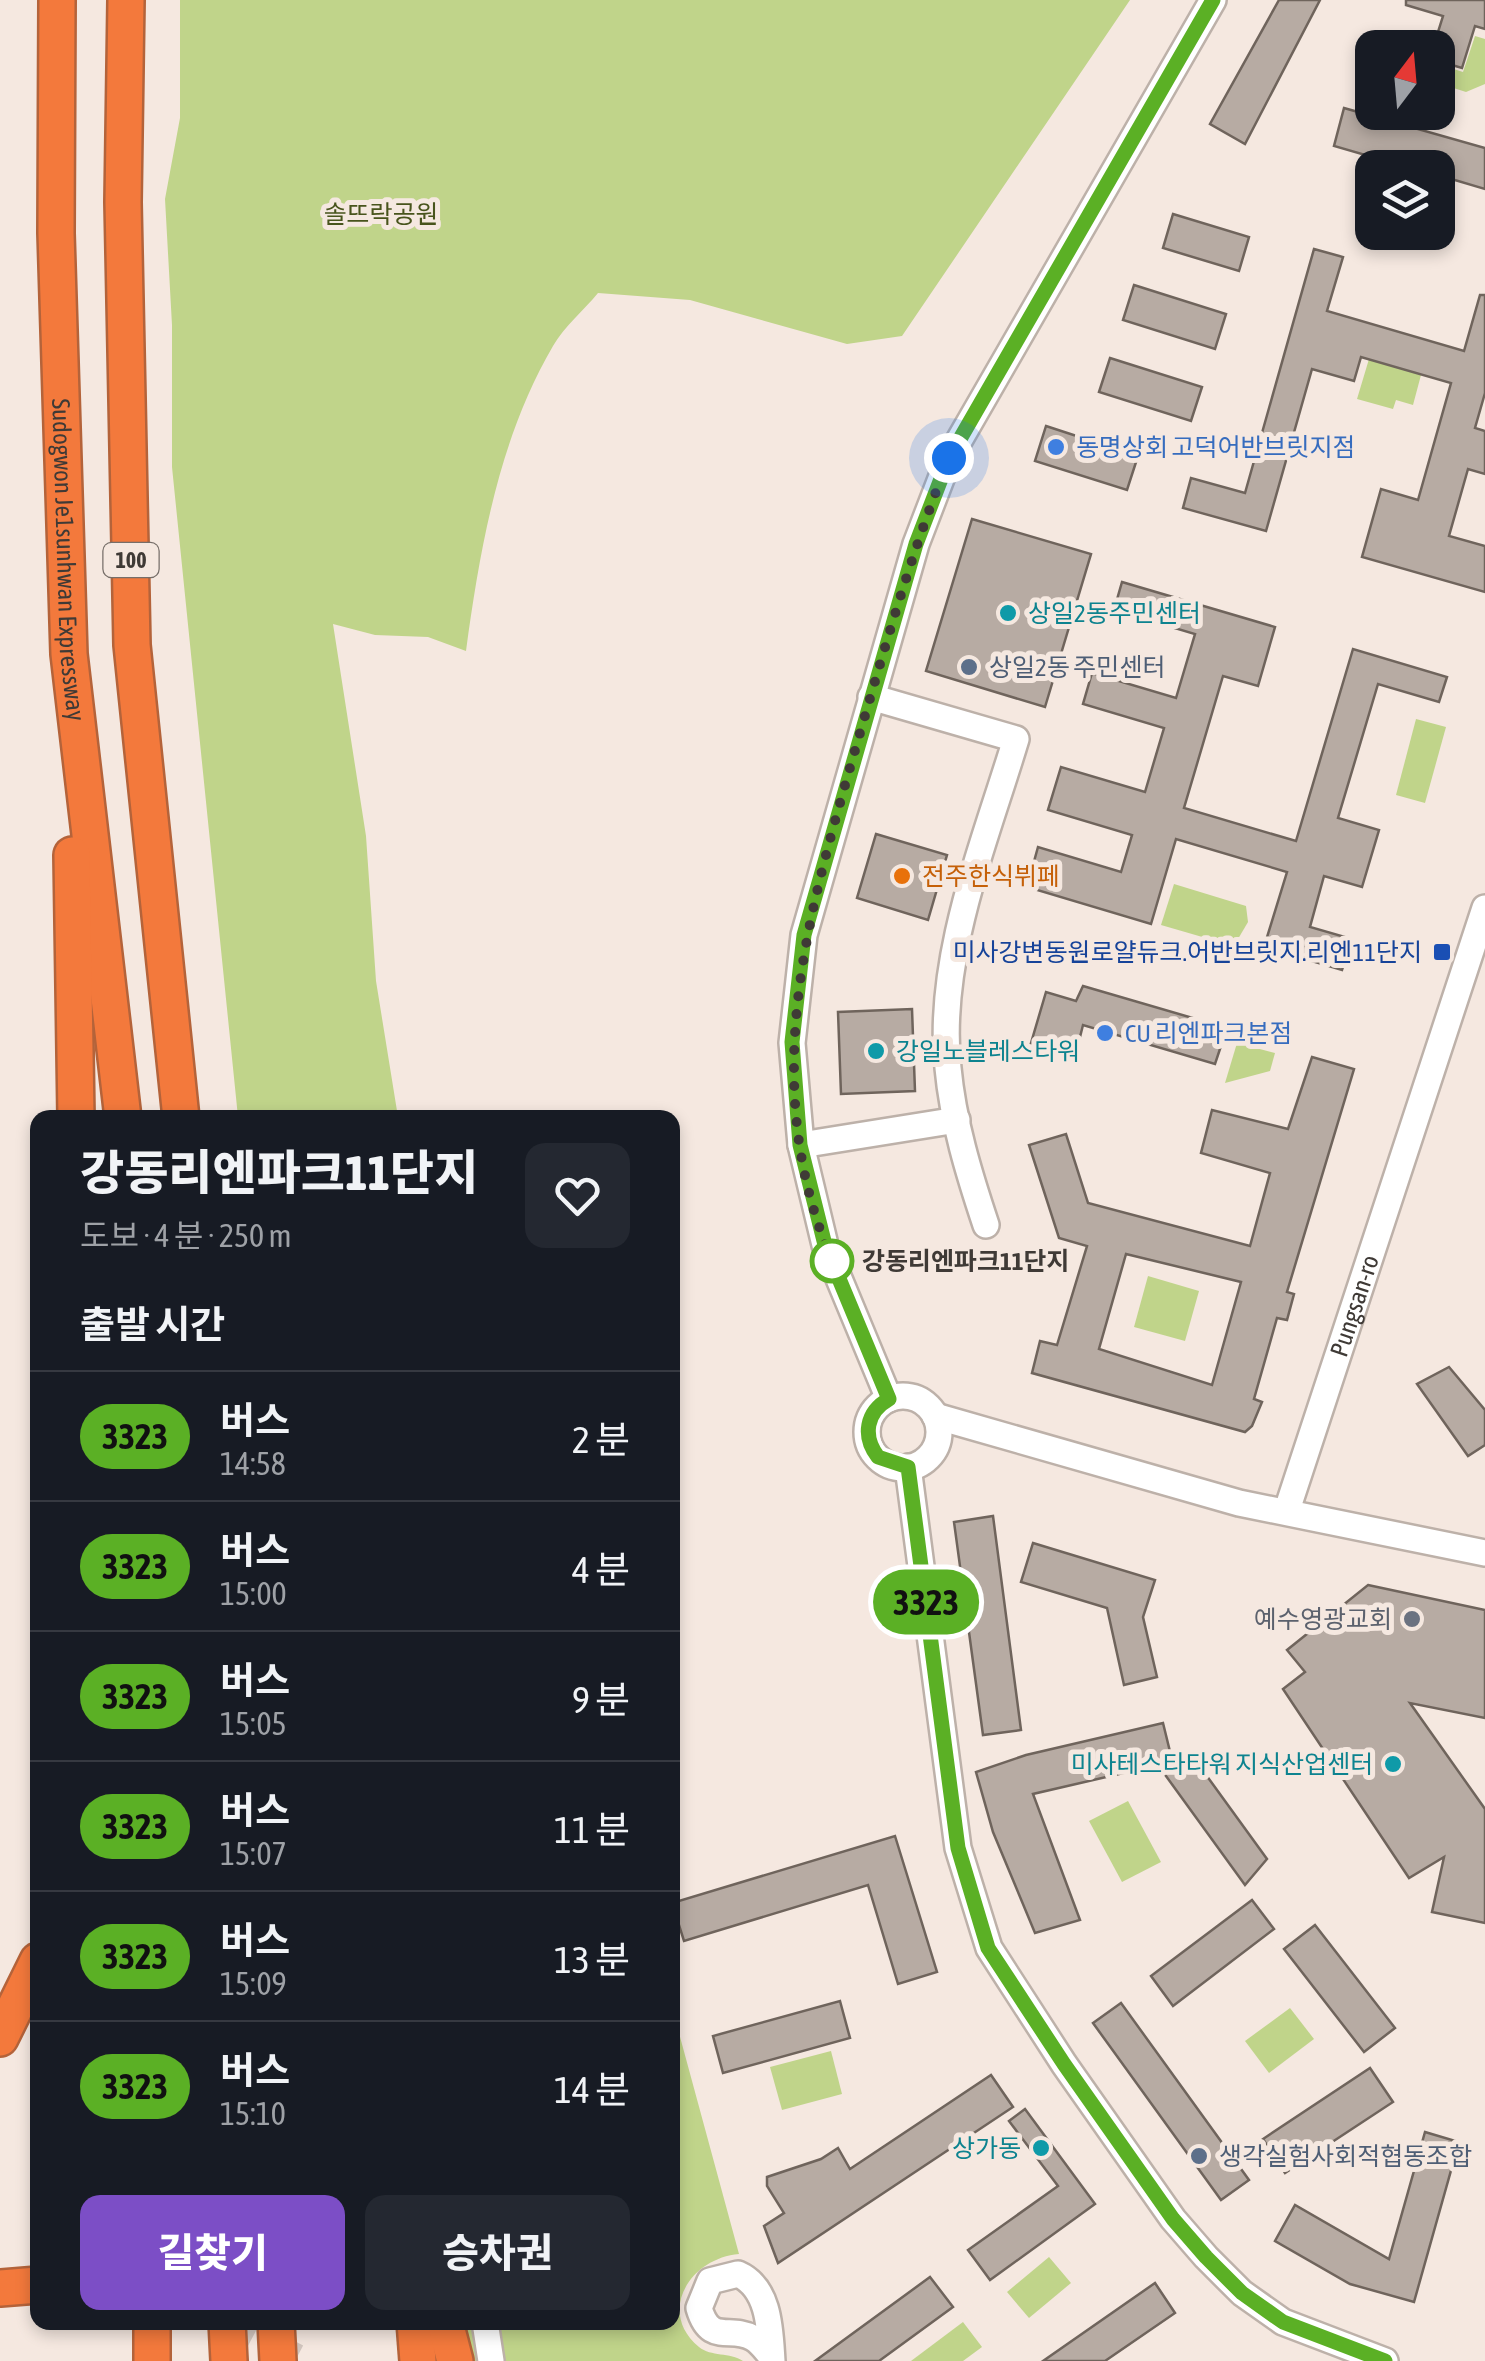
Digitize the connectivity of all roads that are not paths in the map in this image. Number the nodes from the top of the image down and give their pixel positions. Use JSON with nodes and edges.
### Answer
{"nodes":[{"id":1,"x":57,"y":0,"type":"edge"},
{"id":2,"x":126,"y":0,"type":"edge"},
{"id":3,"x":1214,"y":0,"type":"edge"},
{"id":4,"x":70,"y":654,"type":"junction"},
{"id":5,"x":871,"y":697,"type":"junction"},
{"id":6,"x":1485,"y":908,"type":"edge"},
{"id":7,"x":76,"y":1110,"type":"edge"},
{"id":8,"x":122,"y":1110,"type":"edge"},
{"id":9,"x":180,"y":1110,"type":"edge"},
{"id":10,"x":957,"y":1120,"type":"junction"},
{"id":11,"x":800,"y":1145,"type":"junction"},
{"id":12,"x":986,"y":1225,"type":"dead end"},
{"id":13,"x":889,"y":1399,"type":"junction"},
{"id":14,"x":935,"y":1416,"type":"junction"},
{"id":15,"x":908,"y":1467,"type":"junction"},
{"id":16,"x":1287,"y":1510,"type":"junction"},
{"id":17,"x":1485,"y":1553,"type":"edge"},
{"id":18,"x":30,"y":1977,"type":"edge"},
{"id":19,"x":0,"y":2038,"type":"edge"},
{"id":20,"x":30,"y":2286,"type":"edge"},
{"id":21,"x":0,"y":2288,"type":"edge"},
{"id":22,"x":152,"y":2330,"type":"edge"},
{"id":23,"x":227,"y":2330,"type":"edge"},
{"id":24,"x":276,"y":2330,"type":"edge"},
{"id":25,"x":416,"y":2330,"type":"edge"},
{"id":26,"x":447,"y":2330,"type":"edge"},
{"id":27,"x":486,"y":2330,"type":"edge"},
{"id":28,"x":152,"y":2361,"type":"edge"},
{"id":29,"x":229,"y":2361,"type":"edge"},
{"id":30,"x":278,"y":2361,"type":"edge"},
{"id":31,"x":418,"y":2361,"type":"edge"},
{"id":32,"x":455,"y":2361,"type":"edge"},
{"id":33,"x":491,"y":2361,"type":"edge"},
{"id":34,"x":1385,"y":2361,"type":"edge"}],
"edges":[{"from":1,"to":4,"type":"highway","name":"Sudogwon Je1sunhwan Expressway","number":"100"},
{"from":2,"to":9,"type":"highway","number":"100"},
{"from":3,"to":5,"type":"street"},
{"from":4,"to":7,"type":"highway"},
{"from":4,"to":8,"type":"highway","name":"Sudogwon Je1sunhwan Expressway","number":"100"},
{"from":5,"to":10,"type":"street"},
{"from":5,"to":11,"type":"street"},
{"from":6,"to":16,"type":"street","name":"Pungsan-ro"},
{"from":10,"to":11,"type":"street"},
{"from":10,"to":12,"type":"street"},
{"from":11,"to":13,"type":"street"},
{"from":13,"to":14,"type":"street"},
{"from":13,"to":15,"type":"street"},
{"from":14,"to":15,"type":"street"},
{"from":14,"to":16,"type":"street"},
{"from":15,"to":34,"type":"street"},
{"from":16,"to":17,"type":"street"},
{"from":18,"to":19,"type":"highway"},
{"from":20,"to":21,"type":"highway"},
{"from":22,"to":28,"type":"highway"},
{"from":23,"to":29,"type":"highway"},
{"from":24,"to":30,"type":"highway"},
{"from":25,"to":31,"type":"highway"},
{"from":26,"to":32,"type":"highway"},
{"from":27,"to":33,"type":"street"}]}
